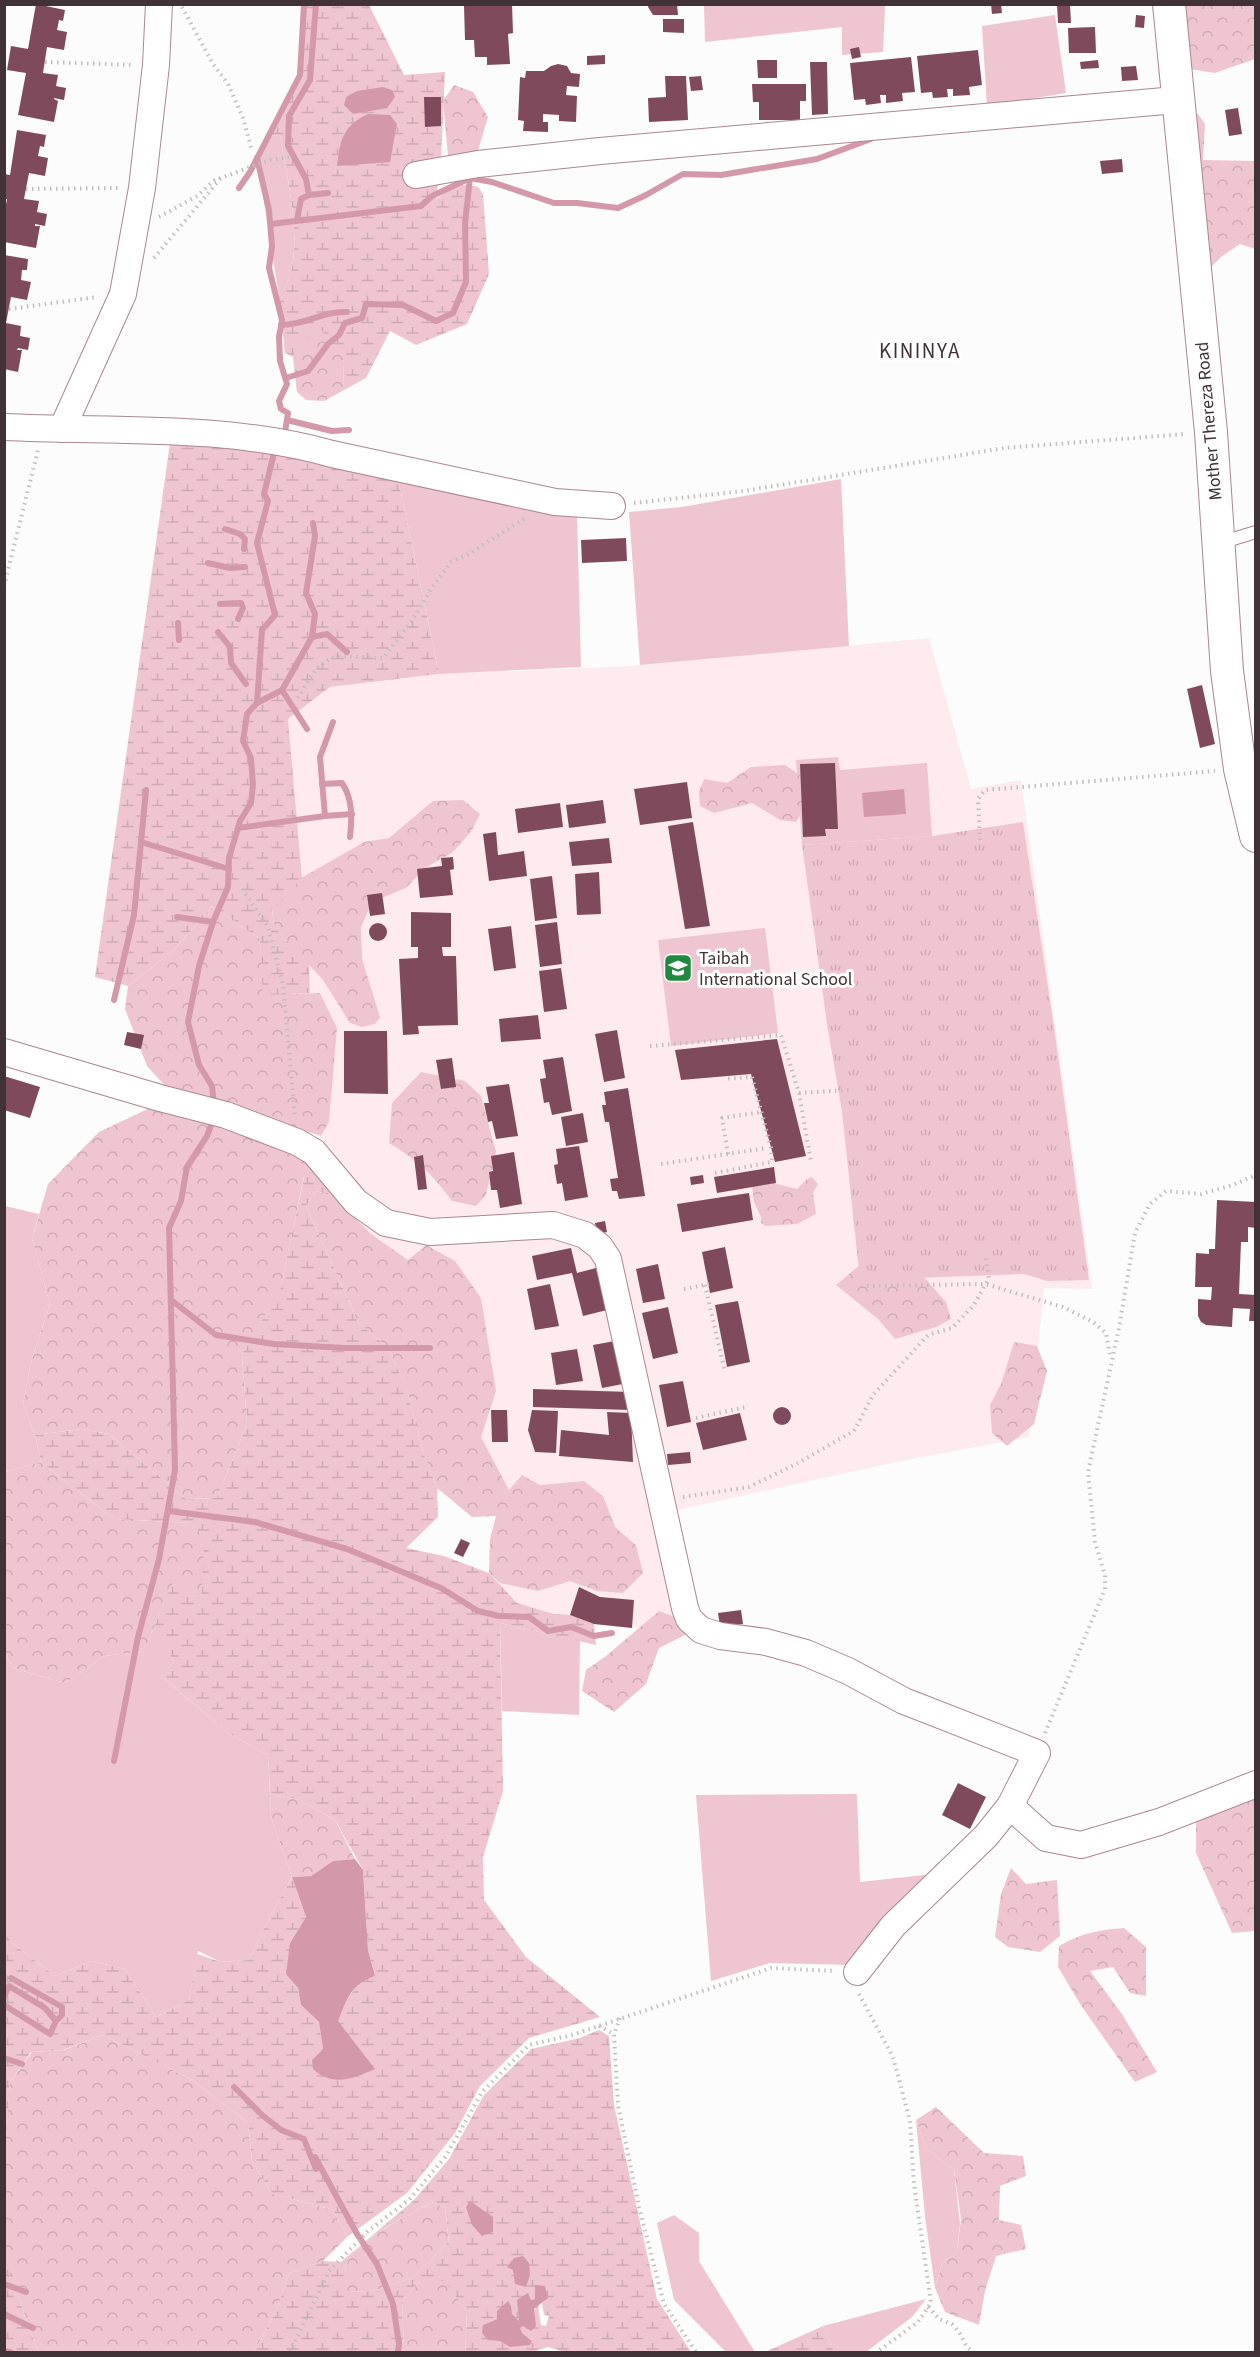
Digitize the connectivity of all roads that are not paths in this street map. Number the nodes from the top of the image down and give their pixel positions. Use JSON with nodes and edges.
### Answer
{"nodes":[{"id":1,"x":159,"y":4,"type":"edge"},
{"id":2,"x":1169,"y":4,"type":"edge"},
{"id":3,"x":1176,"y":100,"type":"junction"},
{"id":4,"x":416,"y":175,"type":"dead end"},
{"id":5,"x":4,"y":427,"type":"edge"},
{"id":6,"x":53,"y":429,"type":"junction"},
{"id":7,"x":612,"y":506,"type":"road end"},
{"id":8,"x":1256,"y":532,"type":"edge"},
{"id":9,"x":1219,"y":544,"type":"junction"},
{"id":10,"x":1256,"y":836,"type":"edge"},
{"id":11,"x":4,"y":1052,"type":"edge"},
{"id":12,"x":1256,"y":1784,"type":"edge"},
{"id":13,"x":1010,"y":1806,"type":"junction"},
{"id":14,"x":857,"y":1972,"type":"road end"}],
"edges":[{"from":1,"to":6,"type":"street"},
{"from":2,"to":3,"type":"street","name":"Mother Thereza Road"},
{"from":3,"to":4,"type":"street"},
{"from":3,"to":9,"type":"street","name":"Mother Thereza Road"},
{"from":5,"to":6,"type":"street"},
{"from":6,"to":7,"type":"street"},
{"from":8,"to":9,"type":"lane"},
{"from":9,"to":10,"type":"street","name":"Mother Thereza Road"},
{"from":11,"to":13,"type":"street"},
{"from":12,"to":13,"type":"street"},
{"from":13,"to":14,"type":"street"}]}
